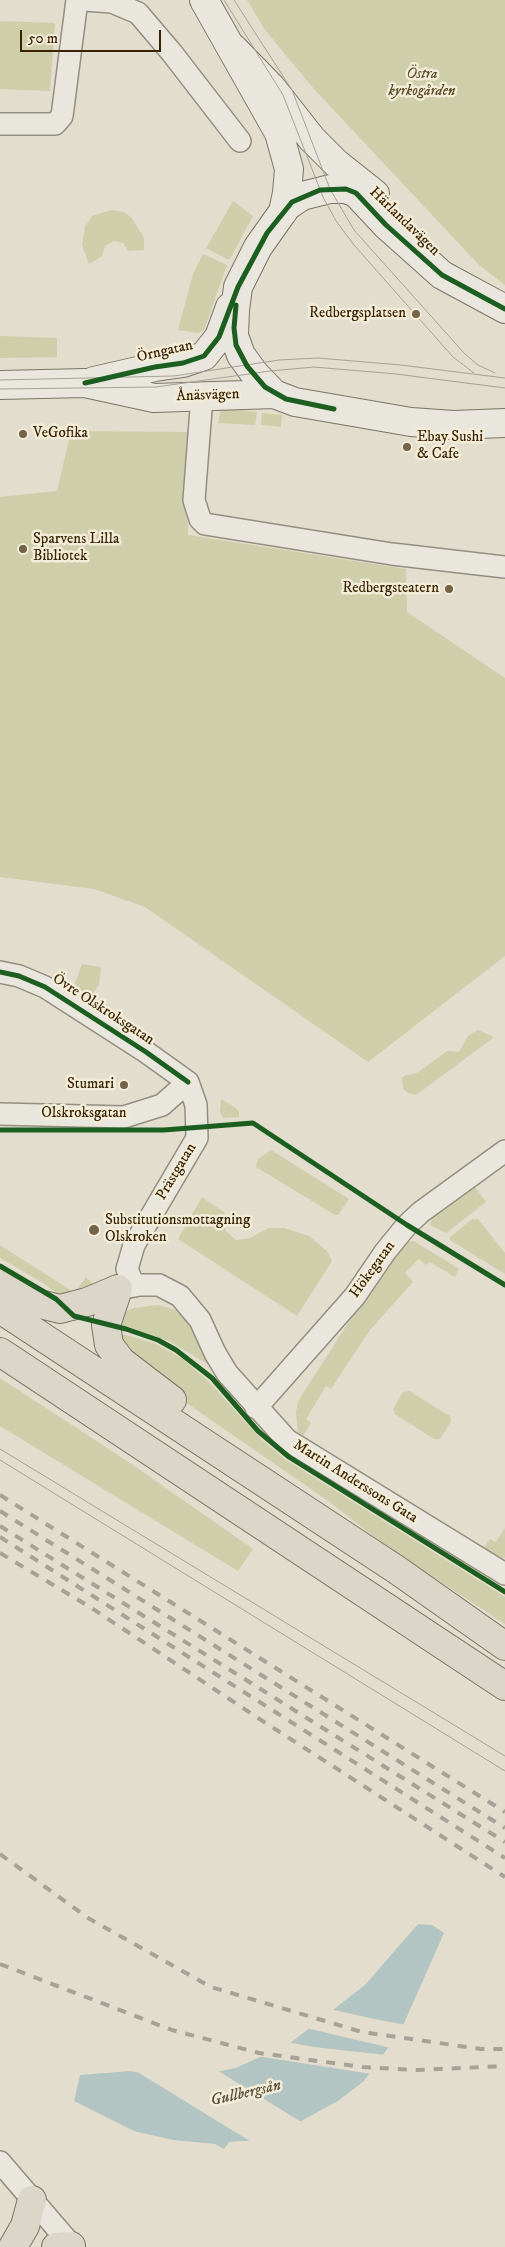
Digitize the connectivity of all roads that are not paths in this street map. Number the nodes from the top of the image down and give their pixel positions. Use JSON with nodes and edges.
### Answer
{"nodes":[{"id":1,"x":77,"y":0,"type":"edge"},
{"id":2,"x":84,"y":0,"type":"edge"},
{"id":3,"x":204,"y":0,"type":"edge"},
{"id":4,"x":233,"y":48,"type":"junction"},
{"id":5,"x":0,"y":124,"type":"edge"},
{"id":6,"x":240,"y":141,"type":"dead end"},
{"id":7,"x":283,"y":212,"type":"junction"},
{"id":8,"x":425,"y":258,"type":"junction"},
{"id":9,"x":236,"y":293,"type":"junction"},
{"id":10,"x":505,"y":309,"type":"edge"},
{"id":11,"x":85,"y":384,"type":"junction"},
{"id":12,"x":0,"y":385,"type":"edge"},
{"id":13,"x":274,"y":394,"type":"junction"},
{"id":14,"x":202,"y":396,"type":"junction"},
{"id":15,"x":505,"y":424,"type":"edge"},
{"id":16,"x":505,"y":567,"type":"edge"},
{"id":17,"x":0,"y":972,"type":"edge"},
{"id":18,"x":188,"y":1082,"type":"junction"},
{"id":19,"x":0,"y":1114,"type":"edge"},
{"id":20,"x":505,"y":1151,"type":"edge"},
{"id":21,"x":0,"y":1282,"type":"edge"},
{"id":22,"x":126,"y":1287,"type":"junction"},
{"id":23,"x":0,"y":1309,"type":"edge"},
{"id":24,"x":0,"y":1352,"type":"edge"},
{"id":25,"x":256,"y":1408,"type":"junction"},
{"id":26,"x":238,"y":1466,"type":"junction"},
{"id":27,"x":505,"y":1574,"type":"edge"},
{"id":28,"x":400,"y":1618,"type":"junction"},
{"id":29,"x":505,"y":1646,"type":"edge"},
{"id":30,"x":505,"y":1686,"type":"edge"},
{"id":31,"x":505,"y":1704,"type":"edge"},
{"id":32,"x":0,"y":2162,"type":"edge"},
{"id":33,"x":32,"y":2200,"type":"junction"},
{"id":34,"x":67,"y":2246,"type":"edge"},
{"id":35,"x":13,"y":2247,"type":"edge"}],
"edges":[{"from":1,"to":5,"type":"street"},
{"from":2,"to":6,"type":"street"},
{"from":3,"to":4,"type":"street","name":"Härlandavägen"},
{"from":4,"to":7,"type":"street","name":"Härlandavägen"},
{"from":4,"to":8,"type":"street","name":"Härlandavägen"},
{"from":7,"to":8,"type":"street","name":"Härlandavägen"},
{"from":7,"to":9,"type":"street","name":"Örngatan"},
{"from":8,"to":10,"type":"street","name":"Härlandavägen"},
{"from":9,"to":11,"type":"street","name":"Örngatan"},
{"from":9,"to":13,"type":"street","name":"Örngatan"},
{"from":11,"to":12,"type":"street","name":"Ånäsvägen"},
{"from":11,"to":14,"type":"street","name":"Ånäsvägen"},
{"from":13,"to":14,"type":"street","name":"Ånäsvägen"},
{"from":13,"to":15,"type":"street","name":"Ånäsvägen"},
{"from":14,"to":16,"type":"street"},
{"from":17,"to":18,"type":"street","name":"Övre Olskroksgatan"},
{"from":18,"to":19,"type":"street","name":"Olskroksgatan"},
{"from":18,"to":22,"type":"street","name":"Prästgatan"},
{"from":20,"to":25,"type":"street","name":"Hökegatan"},
{"from":21,"to":22,"type":"highway"},
{"from":22,"to":25,"type":"street","name":"Martin Anderssons Gata"},
{"from":22,"to":26,"type":"highway"},
{"from":23,"to":26,"type":"highway"},
{"from":24,"to":28,"type":"highway"},
{"from":25,"to":27,"type":"street","name":"Martin Anderssons Gata"},
{"from":26,"to":29,"type":"highway"},
{"from":28,"to":30,"type":"highway"},
{"from":28,"to":31,"type":"highway"},
{"from":32,"to":33,"type":"street"},
{"from":33,"to":34,"type":"street"},
{"from":33,"to":35,"type":"highway"}]}
